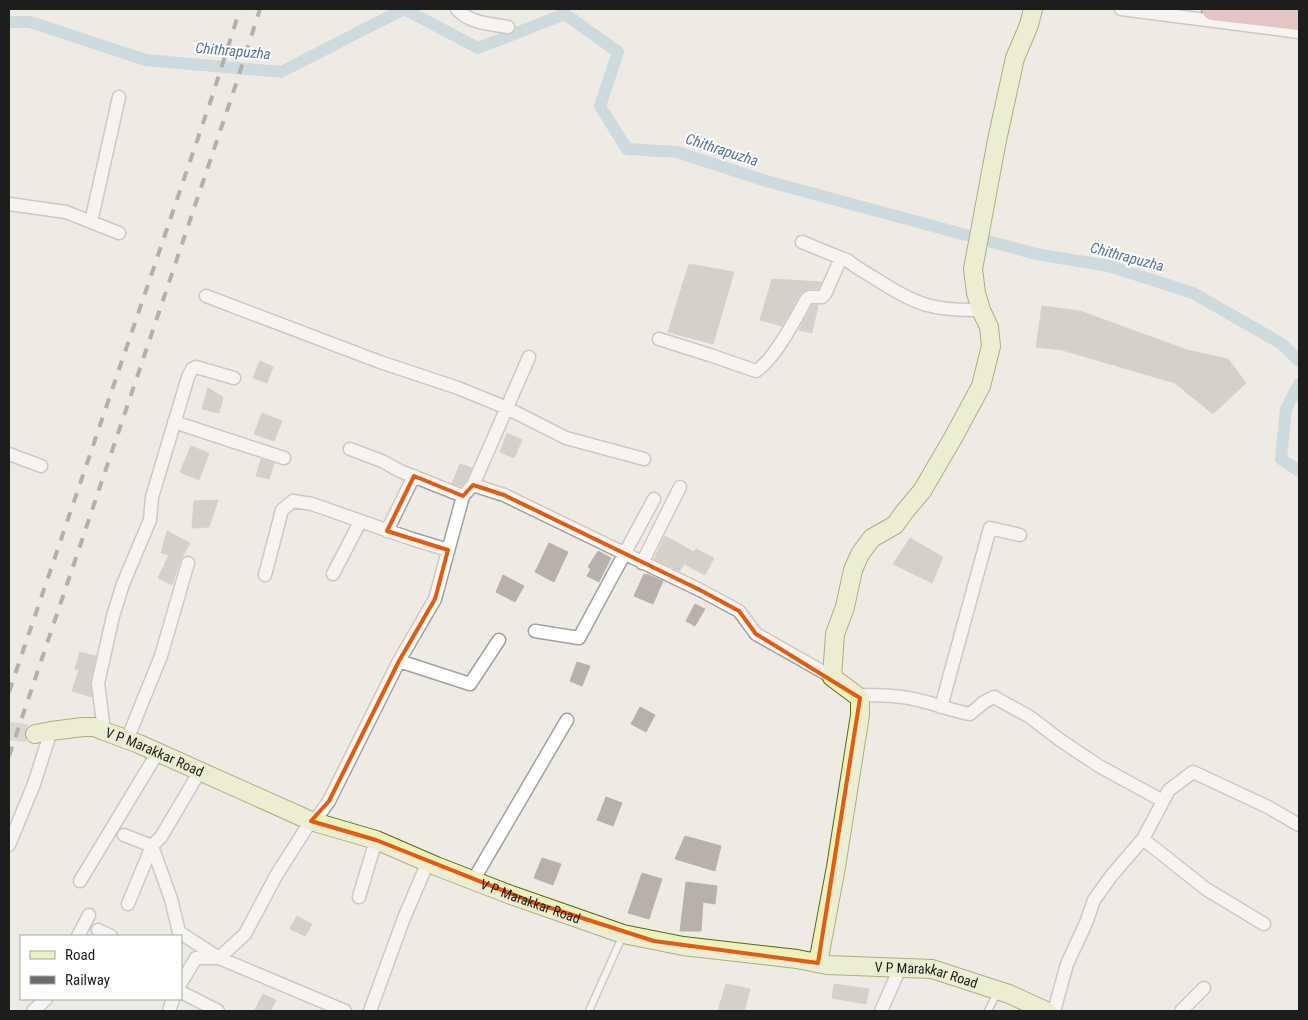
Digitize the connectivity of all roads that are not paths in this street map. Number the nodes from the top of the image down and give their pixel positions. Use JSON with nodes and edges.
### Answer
{"nodes":[{"id":1,"x":457,"y":9,"type":"edge"},
{"id":2,"x":1033,"y":9,"type":"edge"},
{"id":3,"x":1121,"y":9,"type":"edge"},
{"id":4,"x":1213,"y":9,"type":"edge"},
{"id":5,"x":1299,"y":19,"type":"edge"},
{"id":6,"x":508,"y":27,"type":"dead end"},
{"id":7,"x":1299,"y":32,"type":"edge"},
{"id":8,"x":119,"y":97,"type":"dead end"},
{"id":9,"x":9,"y":204,"type":"edge"},
{"id":10,"x":91,"y":222,"type":"junction"},
{"id":11,"x":119,"y":233,"type":"dead end"},
{"id":12,"x":802,"y":242,"type":"dead end"},
{"id":13,"x":841,"y":258,"type":"junction"},
{"id":14,"x":206,"y":296,"type":"dead end"},
{"id":15,"x":981,"y":310,"type":"junction"},
{"id":16,"x":659,"y":339,"type":"dead end"},
{"id":17,"x":529,"y":357,"type":"dead end"},
{"id":18,"x":234,"y":378,"type":"dead end"},
{"id":19,"x":507,"y":408,"type":"junction"},
{"id":20,"x":174,"y":422,"type":"junction"},
{"id":21,"x":350,"y":449,"type":"dead end"},
{"id":22,"x":9,"y":454,"type":"edge"},
{"id":23,"x":284,"y":458,"type":"dead end"},
{"id":24,"x":644,"y":459,"type":"dead end"},
{"id":25,"x":40,"y":466,"type":"dead end"},
{"id":26,"x":414,"y":476,"type":"junction"},
{"id":27,"x":473,"y":485,"type":"junction"},
{"id":28,"x":680,"y":486,"type":"dead end"},
{"id":29,"x":463,"y":496,"type":"junction"},
{"id":30,"x":654,"y":499,"type":"dead end"},
{"id":31,"x":360,"y":522,"type":"junction"},
{"id":32,"x":386,"y":531,"type":"junction"},
{"id":33,"x":1020,"y":535,"type":"dead end"},
{"id":34,"x":448,"y":550,"type":"junction"},
{"id":35,"x":624,"y":554,"type":"junction"},
{"id":36,"x":188,"y":563,"type":"dead end"},
{"id":37,"x":642,"y":563,"type":"junction"},
{"id":38,"x":265,"y":574,"type":"dead end"},
{"id":39,"x":333,"y":574,"type":"dead end"},
{"id":40,"x":535,"y":631,"type":"dead end"},
{"id":41,"x":500,"y":640,"type":"dead end"},
{"id":42,"x":399,"y":661,"type":"junction"},
{"id":43,"x":832,"y":677,"type":"junction"},
{"id":44,"x":856,"y":695,"type":"junction"},
{"id":45,"x":941,"y":707,"type":"junction"},
{"id":46,"x":567,"y":720,"type":"dead end"},
{"id":47,"x":104,"y":731,"type":"junction"},
{"id":48,"x":43,"y":733,"type":"joint"},
{"id":49,"x":127,"y":740,"type":"junction"},
{"id":50,"x":158,"y":752,"type":"junction"},
{"id":51,"x":200,"y":771,"type":"junction"},
{"id":52,"x":1163,"y":801,"type":"junction"},
{"id":53,"x":311,"y":821,"type":"junction"},
{"id":54,"x":1299,"y":824,"type":"edge"},
{"id":55,"x":124,"y":835,"type":"dead end"},
{"id":56,"x":376,"y":840,"type":"junction"},
{"id":57,"x":1143,"y":840,"type":"junction"},
{"id":58,"x":9,"y":846,"type":"edge"},
{"id":59,"x":152,"y":846,"type":"junction"},
{"id":60,"x":428,"y":862,"type":"junction"},
{"id":61,"x":474,"y":879,"type":"junction"},
{"id":62,"x":80,"y":881,"type":"dead end"},
{"id":63,"x":359,"y":897,"type":"dead end"},
{"id":64,"x":128,"y":904,"type":"dead end"},
{"id":65,"x":89,"y":915,"type":"dead end"},
{"id":66,"x":1264,"y":924,"type":"dead end"},
{"id":67,"x":98,"y":930,"type":"dead end"},
{"id":68,"x":623,"y":934,"type":"junction"},
{"id":69,"x":79,"y":935,"type":"edge"},
{"id":70,"x":109,"y":935,"type":"edge"},
{"id":71,"x":219,"y":958,"type":"junction"},
{"id":72,"x":818,"y":963,"type":"junction"},
{"id":73,"x":900,"y":968,"type":"junction"},
{"id":74,"x":183,"y":976,"type":"edge"},
{"id":75,"x":1204,"y":988,"type":"dead end"},
{"id":76,"x":998,"y":990,"type":"junction"},
{"id":77,"x":182,"y":993,"type":"edge"},
{"id":78,"x":45,"y":1000,"type":"edge"},
{"id":79,"x":33,"y":1011,"type":"edge"},
{"id":80,"x":218,"y":1011,"type":"edge"},
{"id":81,"x":345,"y":1011,"type":"edge"},
{"id":82,"x":370,"y":1011,"type":"edge"},
{"id":83,"x":589,"y":1011,"type":"edge"},
{"id":84,"x":880,"y":1011,"type":"edge"},
{"id":85,"x":988,"y":1011,"type":"edge"},
{"id":86,"x":1046,"y":1011,"type":"edge"},
{"id":87,"x":1054,"y":1011,"type":"edge"},
{"id":88,"x":1181,"y":1011,"type":"edge"}],
"edges":[{"from":1,"to":6,"type":"street"},
{"from":2,"to":15,"type":"street"},
{"from":3,"to":7,"type":"street"},
{"from":4,"to":5,"type":"highway"},
{"from":8,"to":10,"type":"street"},
{"from":9,"to":10,"type":"street"},
{"from":10,"to":11,"type":"street"},
{"from":12,"to":13,"type":"street"},
{"from":13,"to":15,"type":"street"},
{"from":13,"to":16,"type":"street"},
{"from":14,"to":19,"type":"street"},
{"from":15,"to":43,"type":"street"},
{"from":17,"to":19,"type":"street"},
{"from":18,"to":20,"type":"street"},
{"from":19,"to":24,"type":"street"},
{"from":19,"to":27,"type":"street"},
{"from":20,"to":23,"type":"street"},
{"from":20,"to":47,"type":"street"},
{"from":21,"to":26,"type":"street"},
{"from":22,"to":25,"type":"street"},
{"from":26,"to":29,"type":"street"},
{"from":26,"to":32,"type":"street"},
{"from":27,"to":29,"type":"street"},
{"from":27,"to":35,"type":"street"},
{"from":28,"to":37,"type":"street"},
{"from":29,"to":34,"type":"street"},
{"from":30,"to":35,"type":"street"},
{"from":31,"to":32,"type":"street"},
{"from":31,"to":38,"type":"street"},
{"from":31,"to":39,"type":"street"},
{"from":32,"to":34,"type":"street"},
{"from":33,"to":45,"type":"street"},
{"from":34,"to":42,"type":"street"},
{"from":35,"to":37,"type":"street"},
{"from":35,"to":40,"type":"street"},
{"from":36,"to":49,"type":"street"},
{"from":37,"to":43,"type":"street"},
{"from":41,"to":42,"type":"street"},
{"from":42,"to":53,"type":"street"},
{"from":43,"to":44,"type":"street"},
{"from":44,"to":45,"type":"street"},
{"from":44,"to":72,"type":"street"},
{"from":45,"to":52,"type":"street"},
{"from":46,"to":61,"type":"street"},
{"from":47,"to":48,"type":"street","name":"V P Marakkar Road"},
{"from":47,"to":49,"type":"street","name":"V P Marakkar Road"},
{"from":48,"to":58,"type":"street"},
{"from":49,"to":50,"type":"street","name":"V P Marakkar Road"},
{"from":50,"to":51,"type":"street","name":"V P Marakkar Road"},
{"from":50,"to":62,"type":"street"},
{"from":51,"to":53,"type":"street","name":"V P Marakkar Road"},
{"from":51,"to":59,"type":"street"},
{"from":52,"to":54,"type":"street"},
{"from":52,"to":57,"type":"street"},
{"from":53,"to":56,"type":"street","name":"V P Marakkar Road"},
{"from":53,"to":71,"type":"street"},
{"from":55,"to":59,"type":"street"},
{"from":56,"to":60,"type":"street","name":"V P Marakkar Road"},
{"from":56,"to":63,"type":"street"},
{"from":57,"to":66,"type":"street"},
{"from":57,"to":87,"type":"street"},
{"from":59,"to":64,"type":"street"},
{"from":59,"to":71,"type":"street"},
{"from":60,"to":61,"type":"street","name":"V P Marakkar Road"},
{"from":60,"to":82,"type":"street"},
{"from":61,"to":68,"type":"street","name":"V P Marakkar Road"},
{"from":65,"to":69,"type":"street"},
{"from":67,"to":70,"type":"street"},
{"from":68,"to":72,"type":"street","name":"V P Marakkar Road"},
{"from":68,"to":83,"type":"lane"},
{"from":71,"to":74,"type":"street"},
{"from":71,"to":81,"type":"street"},
{"from":72,"to":73,"type":"street","name":"V P Marakkar Road"},
{"from":73,"to":76,"type":"street","name":"V P Marakkar Road"},
{"from":73,"to":84,"type":"street"},
{"from":75,"to":88,"type":"street"},
{"from":76,"to":85,"type":"lane"},
{"from":76,"to":86,"type":"street","name":"V P Marakkar Road"},
{"from":77,"to":80,"type":"street"},
{"from":78,"to":79,"type":"street"}]}
